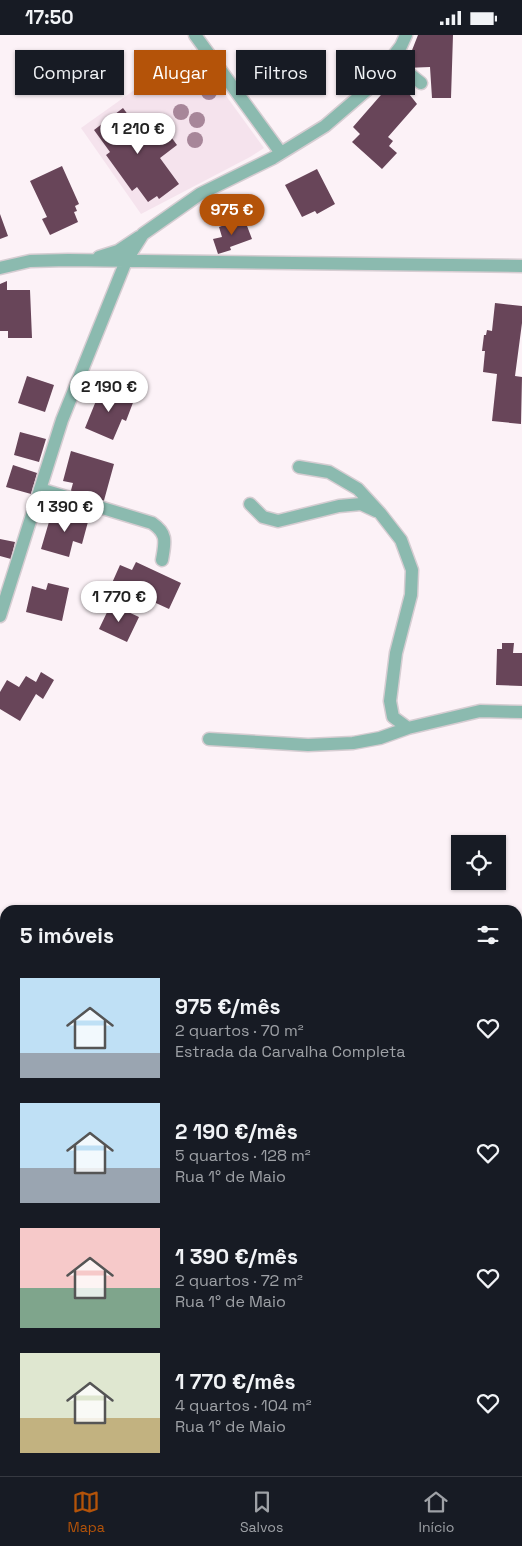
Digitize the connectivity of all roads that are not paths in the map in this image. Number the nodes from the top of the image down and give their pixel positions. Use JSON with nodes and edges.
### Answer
{"nodes":[{"id":1,"x":195,"y":35,"type":"edge"},
{"id":2,"x":406,"y":35,"type":"edge"},
{"id":3,"x":398,"y":50,"type":"edge"},
{"id":4,"x":415,"y":78,"type":"edge"},
{"id":5,"x":421,"y":83,"type":"dead end"},
{"id":6,"x":361,"y":95,"type":"edge"},
{"id":7,"x":281,"y":153,"type":"junction"},
{"id":8,"x":143,"y":234,"type":"junction"},
{"id":9,"x":86,"y":260,"type":"junction"},
{"id":10,"x":126,"y":261,"type":"junction"},
{"id":11,"x":154,"y":261,"type":"junction"},
{"id":12,"x":522,"y":266,"type":"edge"},
{"id":13,"x":0,"y":269,"type":"edge"},
{"id":14,"x":300,"y":467,"type":"dead end"},
{"id":15,"x":40,"y":489,"type":"junction"},
{"id":16,"x":250,"y":504,"type":"dead end"},
{"id":17,"x":380,"y":513,"type":"junction"},
{"id":18,"x":162,"y":560,"type":"dead end"},
{"id":19,"x":0,"y":616,"type":"edge"},
{"id":20,"x":522,"y":712,"type":"edge"},
{"id":21,"x":408,"y":728,"type":"junction"},
{"id":22,"x":209,"y":739,"type":"dead end"}],
"edges":[{"from":1,"to":7,"type":"street"},
{"from":2,"to":3,"type":"street"},
{"from":4,"to":5,"type":"street"},
{"from":6,"to":7,"type":"street"},
{"from":7,"to":8,"type":"street"},
{"from":8,"to":9,"type":"street"},
{"from":8,"to":10,"type":"street"},
{"from":8,"to":11,"type":"street"},
{"from":9,"to":10,"type":"street"},
{"from":9,"to":13,"type":"street"},
{"from":10,"to":11,"type":"street"},
{"from":10,"to":15,"type":"street"},
{"from":11,"to":12,"type":"street"},
{"from":14,"to":17,"type":"street"},
{"from":15,"to":18,"type":"street"},
{"from":15,"to":19,"type":"street"},
{"from":16,"to":17,"type":"street"},
{"from":17,"to":21,"type":"street"},
{"from":20,"to":21,"type":"street"},
{"from":21,"to":22,"type":"street"}]}
